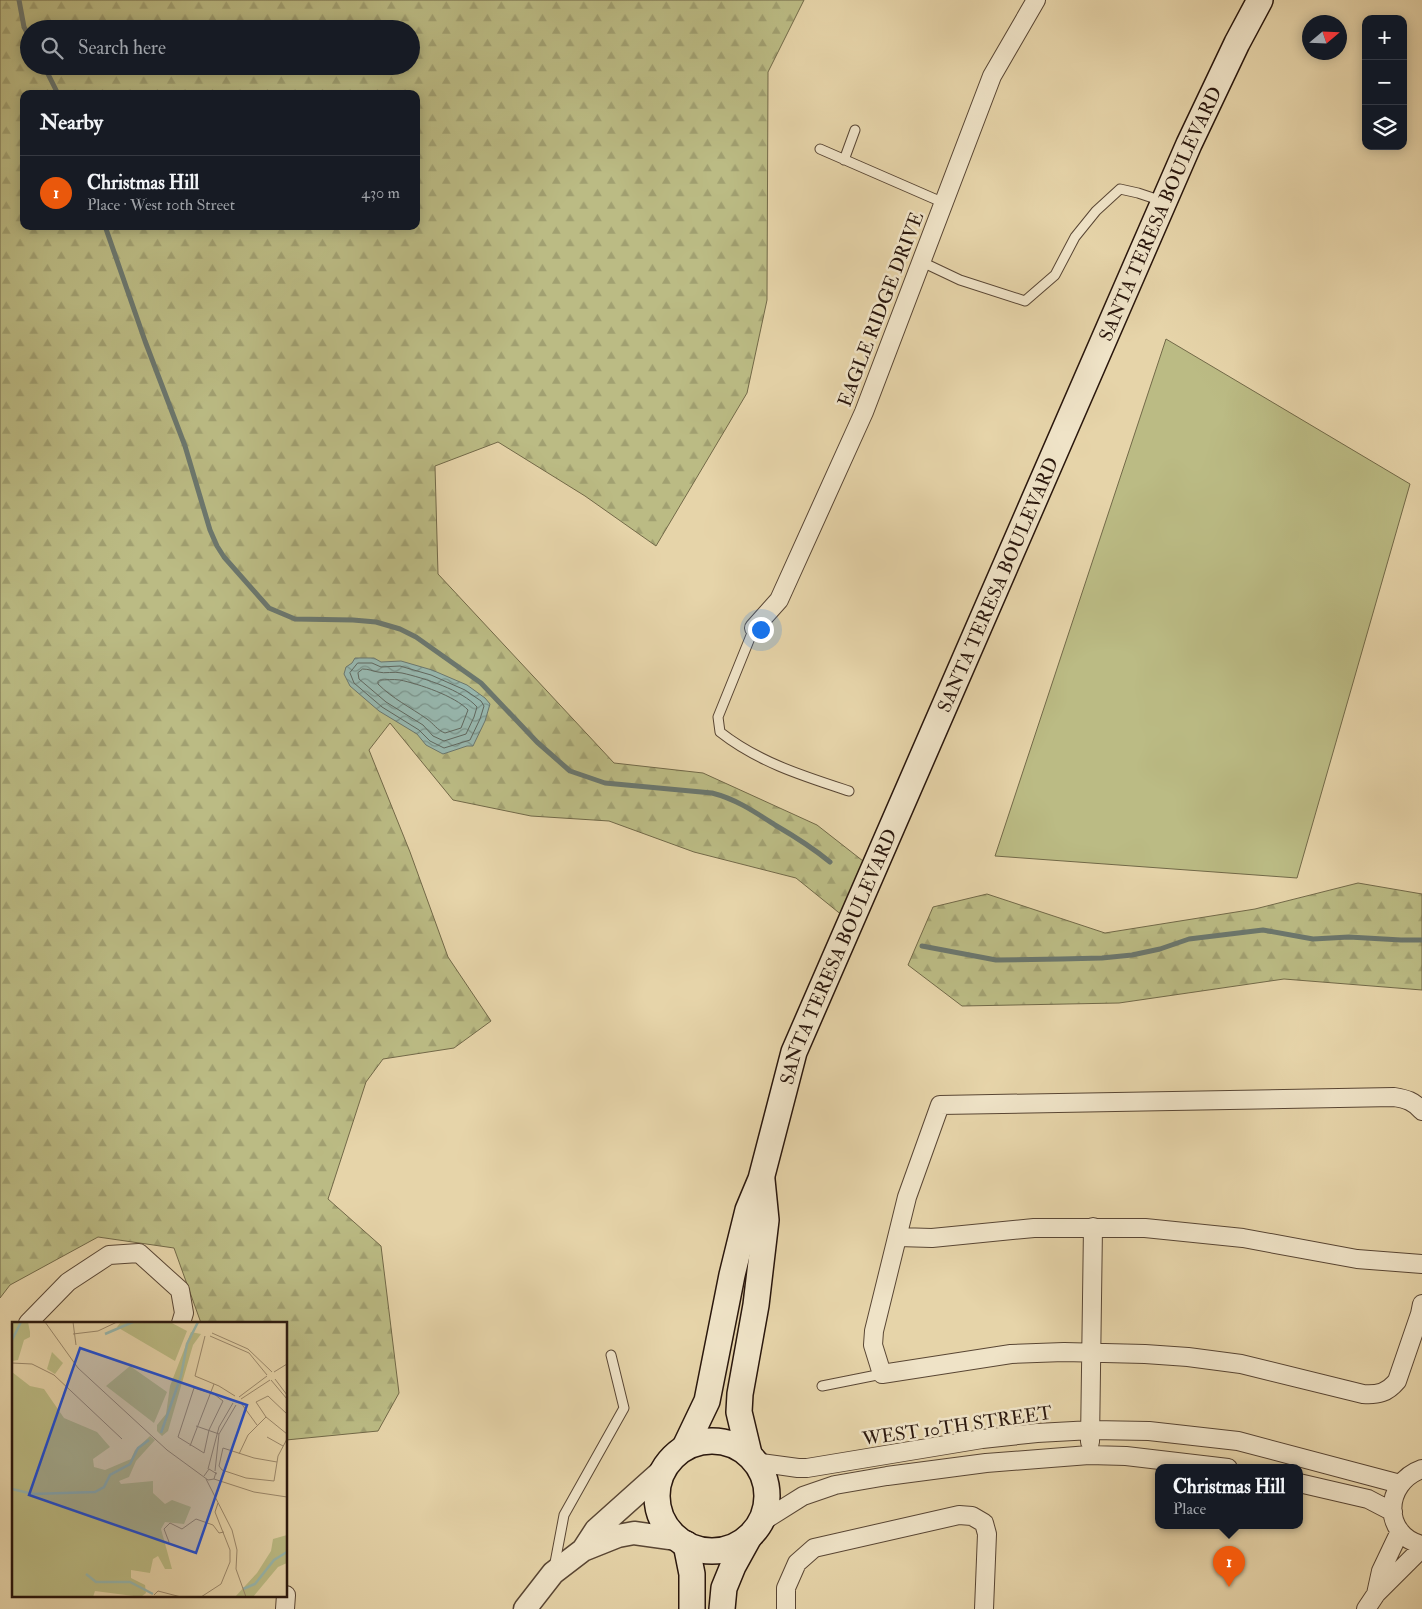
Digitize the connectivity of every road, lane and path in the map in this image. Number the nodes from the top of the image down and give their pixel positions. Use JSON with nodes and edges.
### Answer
{"nodes":[{"id":1,"x":1036,"y":0,"type":"edge"},
{"id":2,"x":1260,"y":0,"type":"edge"},
{"id":3,"x":855,"y":130,"type":"dead end"},
{"id":4,"x":820,"y":149,"type":"dead end"},
{"id":5,"x":844,"y":160,"type":"junction"},
{"id":6,"x":1164,"y":202,"type":"junction"},
{"id":7,"x":944,"y":203,"type":"junction"},
{"id":8,"x":922,"y":262,"type":"junction"},
{"id":9,"x":754,"y":628,"type":"joint"},
{"id":10,"x":849,"y":791,"type":"dead end"},
{"id":11,"x":1422,"y":1111,"type":"edge"},
{"id":12,"x":762,"y":1179,"type":"junction"},
{"id":13,"x":1093,"y":1227,"type":"junction"},
{"id":14,"x":898,"y":1236,"type":"junction"},
{"id":15,"x":1422,"y":1264,"type":"edge"},
{"id":16,"x":1422,"y":1304,"type":"edge"},
{"id":17,"x":29,"y":1322,"type":"edge"},
{"id":18,"x":181,"y":1322,"type":"edge"},
{"id":19,"x":1092,"y":1352,"type":"junction"},
{"id":20,"x":611,"y":1355,"type":"dead end"},
{"id":21,"x":882,"y":1374,"type":"junction"},
{"id":22,"x":822,"y":1386,"type":"dead end"},
{"id":23,"x":1092,"y":1430,"type":"junction"},
{"id":24,"x":685,"y":1447,"type":"junction"},
{"id":25,"x":1089,"y":1455,"type":"junction"},
{"id":26,"x":752,"y":1458,"type":"junction"},
{"id":27,"x":1194,"y":1464,"type":"edge"},
{"id":28,"x":1422,"y":1469,"type":"edge"},
{"id":29,"x":663,"y":1470,"type":"junction"},
{"id":30,"x":1303,"y":1484,"type":"edge"},
{"id":31,"x":1400,"y":1484,"type":"junction"},
{"id":32,"x":1392,"y":1512,"type":"junction"},
{"id":33,"x":755,"y":1530,"type":"junction"},
{"id":34,"x":1400,"y":1531,"type":"junction"},
{"id":35,"x":681,"y":1542,"type":"junction"},
{"id":36,"x":1422,"y":1547,"type":"edge"},
{"id":37,"x":583,"y":1550,"type":"junction"},
{"id":38,"x":553,"y":1573,"type":"junction"},
{"id":39,"x":1376,"y":1594,"type":"junction"},
{"id":40,"x":286,"y":1596,"type":"edge"},
{"id":41,"x":285,"y":1609,"type":"edge"},
{"id":42,"x":525,"y":1609,"type":"edge"},
{"id":43,"x":692,"y":1609,"type":"edge"},
{"id":44,"x":722,"y":1609,"type":"edge"},
{"id":45,"x":786,"y":1609,"type":"edge"},
{"id":46,"x":984,"y":1609,"type":"edge"},
{"id":47,"x":1366,"y":1609,"type":"edge"}],
"edges":[{"from":1,"to":7,"type":"street","name":"EAGLE RIDGE DRIVE"},
{"from":2,"to":6,"type":"main road","name":"SANTA TERESA BOULEVARD"},
{"from":3,"to":5,"type":"lane"},
{"from":4,"to":5,"type":"lane"},
{"from":5,"to":7,"type":"lane"},
{"from":6,"to":8,"type":"lane"},
{"from":6,"to":12,"type":"main road","name":"SANTA TERESA BOULEVARD"},
{"from":7,"to":8,"type":"street","name":"EAGLE RIDGE DRIVE"},
{"from":8,"to":9,"type":"street","name":"EAGLE RIDGE DRIVE"},
{"from":9,"to":10,"type":"lane"},
{"from":11,"to":14,"type":"street"},
{"from":12,"to":24,"type":"main road","name":"SANTA TERESA BOULEVARD"},
{"from":12,"to":26,"type":"main road","name":"SANTA TERESA BOULEVARD"},
{"from":13,"to":14,"type":"street"},
{"from":13,"to":15,"type":"street"},
{"from":13,"to":19,"type":"street"},
{"from":14,"to":21,"type":"street"},
{"from":16,"to":19,"type":"street"},
{"from":17,"to":18,"type":"street"},
{"from":19,"to":21,"type":"street"},
{"from":19,"to":23,"type":"street"},
{"from":20,"to":38,"type":"lane"},
{"from":21,"to":22,"type":"lane"},
{"from":23,"to":25,"type":"street"},
{"from":23,"to":26,"type":"street","name":"WEST 10TH STREET"},
{"from":23,"to":31,"type":"street","name":"WEST 10TH STREET"},
{"from":24,"to":26,"type":"main road"},
{"from":24,"to":29,"type":"main road"},
{"from":25,"to":27,"type":"street"},
{"from":25,"to":33,"type":"street"},
{"from":26,"to":33,"type":"main road"},
{"from":28,"to":31,"type":"street"},
{"from":29,"to":35,"type":"main road"},
{"from":29,"to":37,"type":"street"},
{"from":30,"to":32,"type":"street"},
{"from":31,"to":32,"type":"street"},
{"from":32,"to":34,"type":"street"},
{"from":33,"to":35,"type":"main road"},
{"from":33,"to":44,"type":"main road"},
{"from":34,"to":36,"type":"street"},
{"from":34,"to":39,"type":"street"},
{"from":35,"to":37,"type":"street"},
{"from":35,"to":43,"type":"main road"},
{"from":36,"to":39,"type":"street"},
{"from":37,"to":38,"type":"street"},
{"from":38,"to":42,"type":"street"},
{"from":39,"to":47,"type":"street"},
{"from":40,"to":41,"type":"street"},
{"from":45,"to":46,"type":"street"}]}
